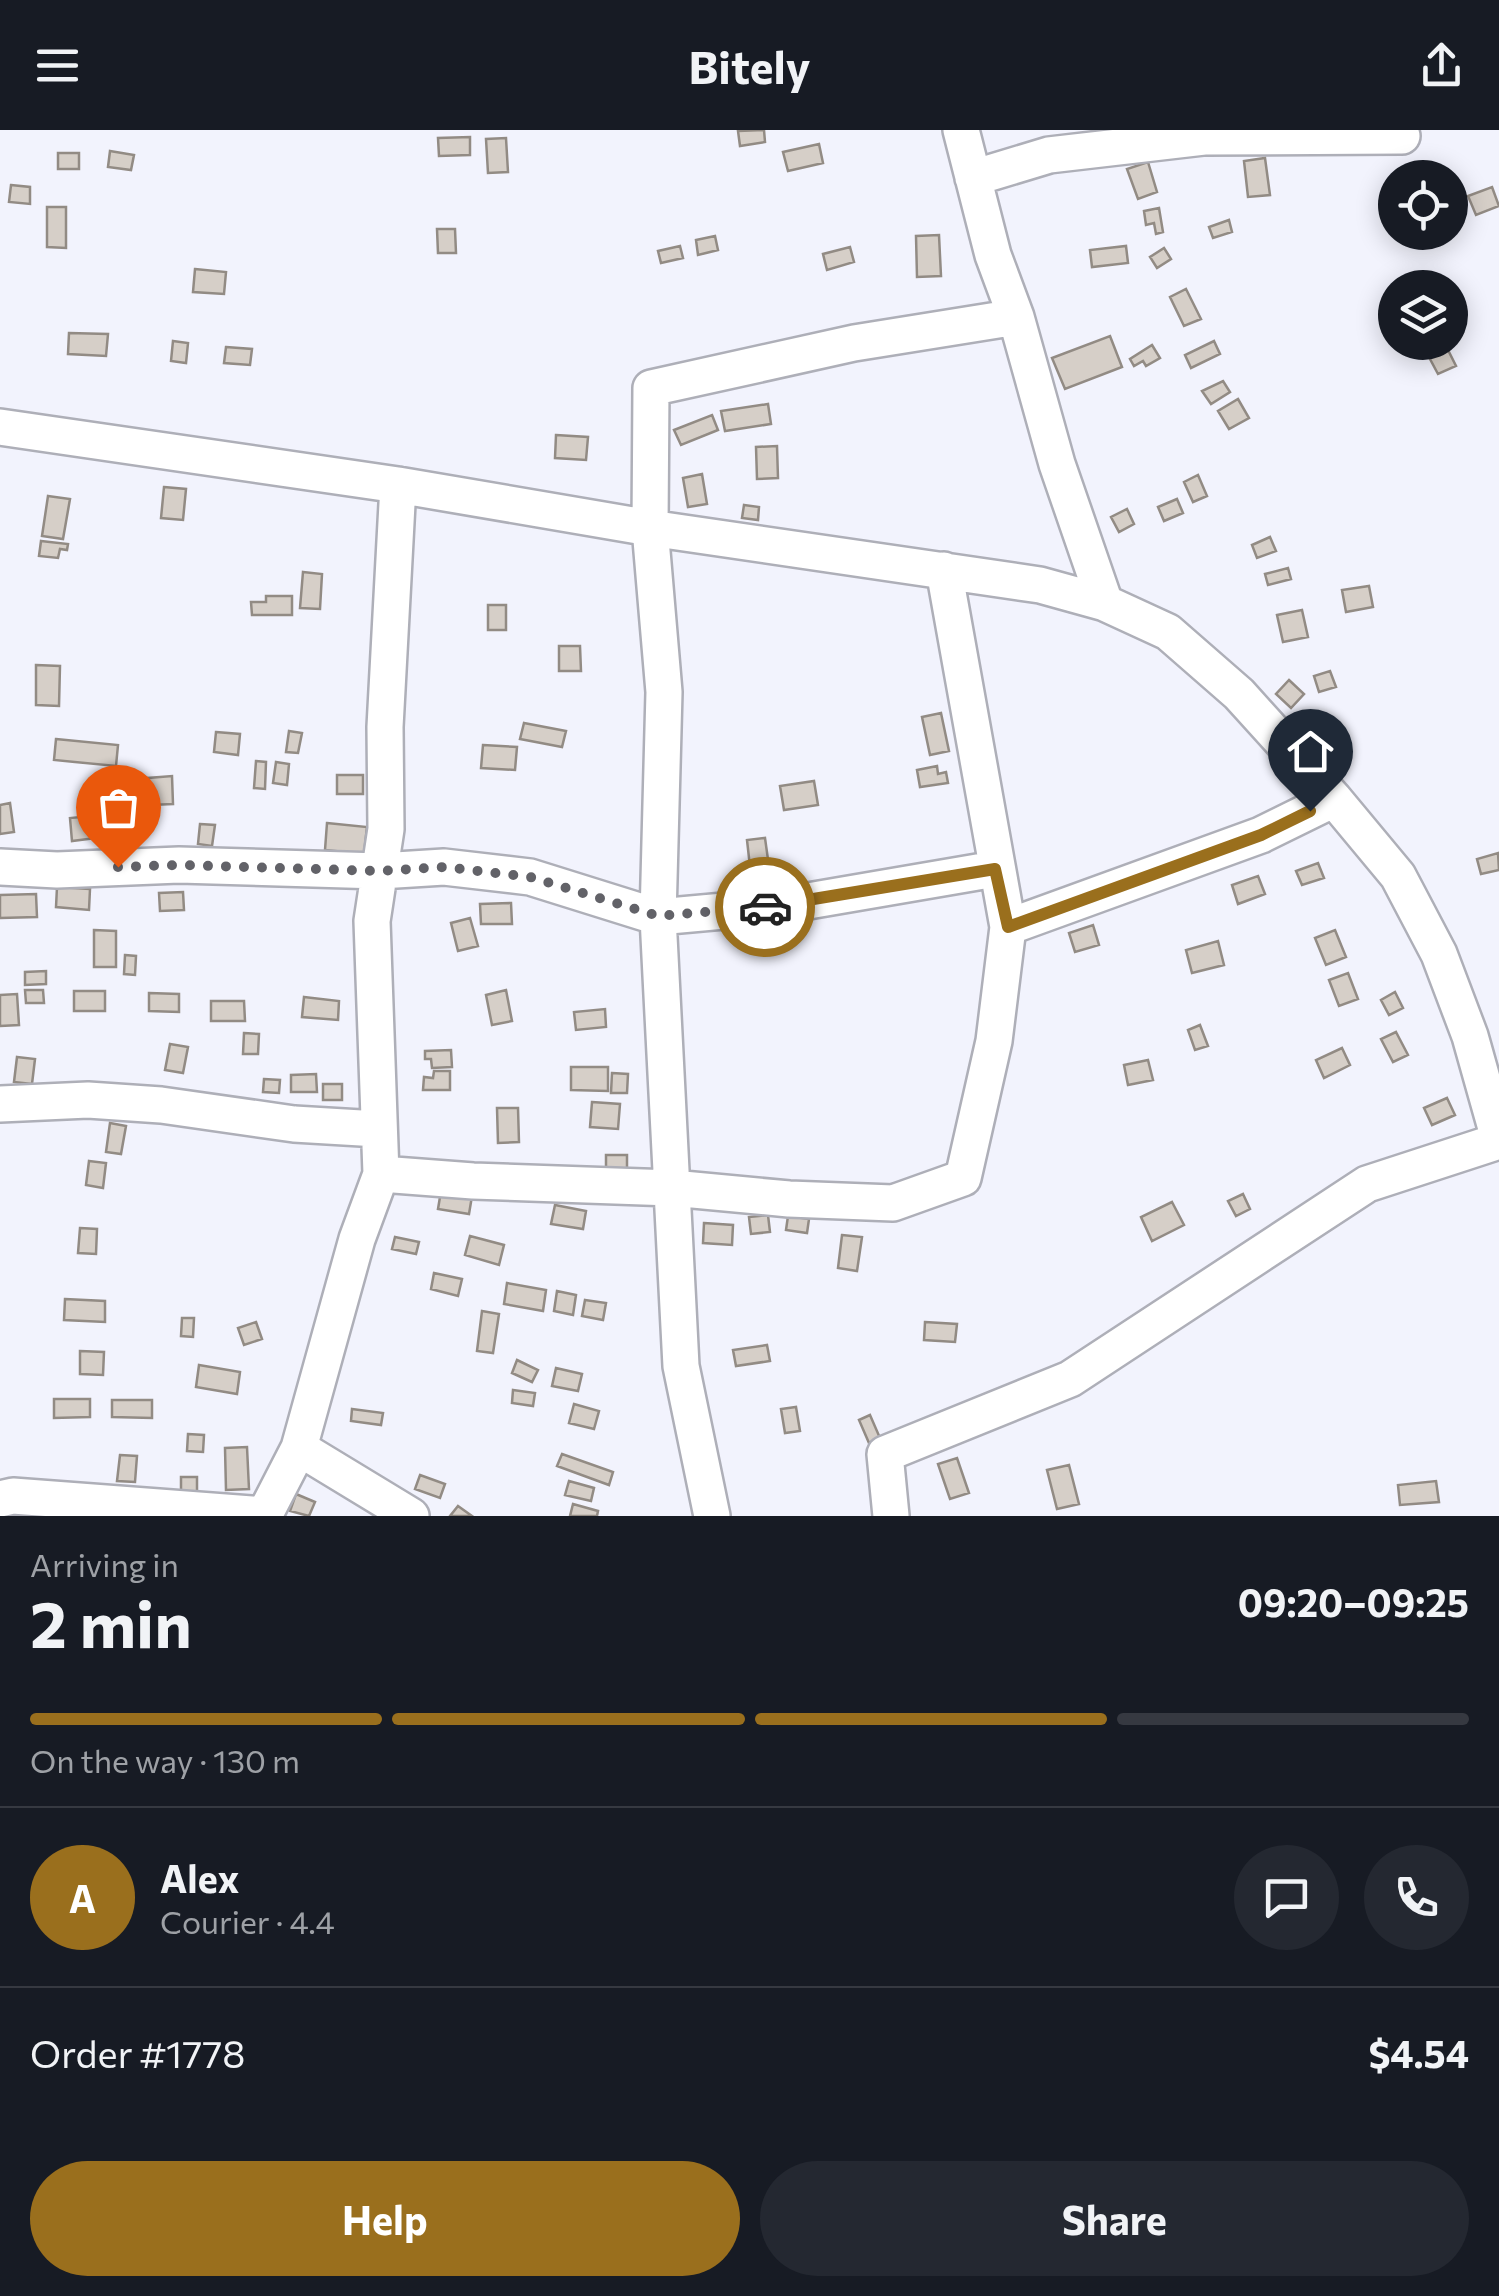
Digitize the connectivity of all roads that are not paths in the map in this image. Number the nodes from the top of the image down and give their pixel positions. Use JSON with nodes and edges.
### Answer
{"nodes":[{"id":1,"x":961,"y":130,"type":"edge"},
{"id":2,"x":1402,"y":136,"type":"dead end"},
{"id":3,"x":973,"y":178,"type":"junction"},
{"id":4,"x":1016,"y":317,"type":"junction"},
{"id":5,"x":0,"y":428,"type":"edge"},
{"id":6,"x":398,"y":485,"type":"junction"},
{"id":7,"x":650,"y":528,"type":"junction"},
{"id":8,"x":944,"y":570,"type":"junction"},
{"id":9,"x":1106,"y":603,"type":"junction"},
{"id":10,"x":1334,"y":799,"type":"junction"},
{"id":11,"x":0,"y":867,"type":"edge"},
{"id":12,"x":995,"y":869,"type":"junction"},
{"id":13,"x":380,"y":871,"type":"junction"},
{"id":14,"x":658,"y":916,"type":"junction"},
{"id":15,"x":1008,"y":927,"type":"junction"},
{"id":16,"x":0,"y":1104,"type":"edge"},
{"id":17,"x":378,"y":1129,"type":"junction"},
{"id":18,"x":1499,"y":1140,"type":"edge"},
{"id":19,"x":380,"y":1174,"type":"junction"},
{"id":20,"x":672,"y":1188,"type":"junction"},
{"id":21,"x":299,"y":1448,"type":"junction"},
{"id":22,"x":0,"y":1499,"type":"edge"},
{"id":23,"x":264,"y":1515,"type":"edge"},
{"id":24,"x":411,"y":1516,"type":"edge"},
{"id":25,"x":712,"y":1516,"type":"edge"},
{"id":26,"x":891,"y":1516,"type":"edge"}],
"edges":[{"from":1,"to":3,"type":"street"},
{"from":2,"to":3,"type":"street"},
{"from":3,"to":4,"type":"street"},
{"from":4,"to":7,"type":"street"},
{"from":4,"to":9,"type":"street"},
{"from":5,"to":6,"type":"street"},
{"from":6,"to":7,"type":"street"},
{"from":6,"to":13,"type":"street"},
{"from":7,"to":8,"type":"street"},
{"from":7,"to":14,"type":"street"},
{"from":8,"to":9,"type":"street"},
{"from":8,"to":12,"type":"street"},
{"from":9,"to":10,"type":"street"},
{"from":10,"to":15,"type":"street"},
{"from":10,"to":18,"type":"street"},
{"from":11,"to":13,"type":"street"},
{"from":12,"to":14,"type":"street"},
{"from":12,"to":15,"type":"street"},
{"from":13,"to":14,"type":"street"},
{"from":13,"to":17,"type":"street"},
{"from":14,"to":20,"type":"street"},
{"from":15,"to":20,"type":"street"},
{"from":16,"to":17,"type":"street"},
{"from":17,"to":19,"type":"street"},
{"from":18,"to":26,"type":"street"},
{"from":19,"to":20,"type":"street"},
{"from":19,"to":21,"type":"street"},
{"from":20,"to":25,"type":"street"},
{"from":21,"to":23,"type":"street"},
{"from":21,"to":24,"type":"street"},
{"from":22,"to":23,"type":"street"}]}
